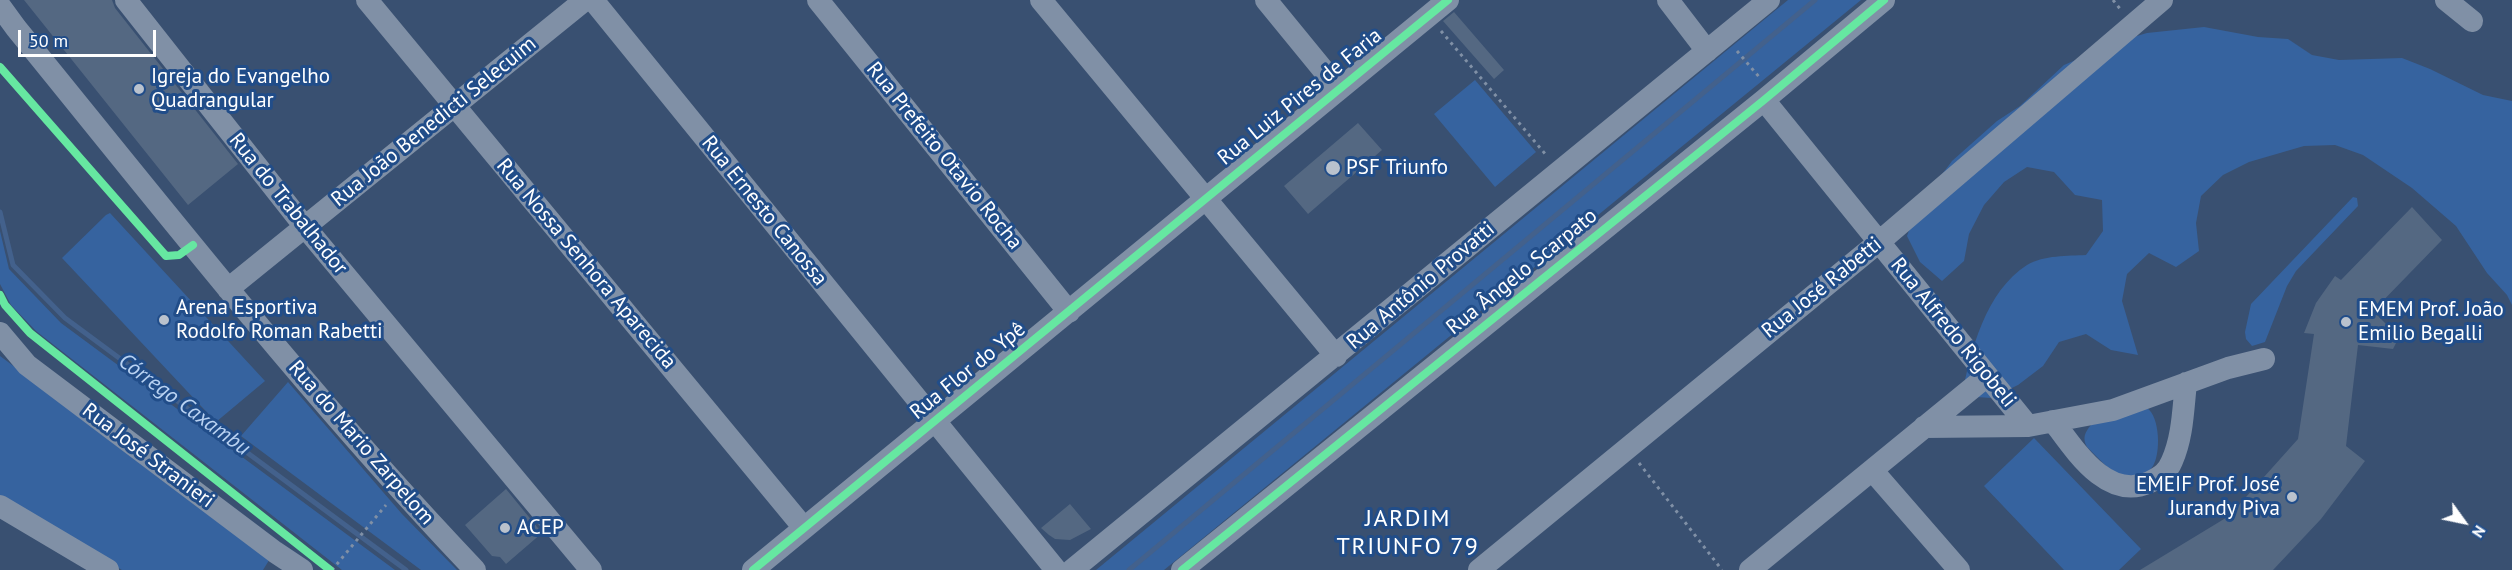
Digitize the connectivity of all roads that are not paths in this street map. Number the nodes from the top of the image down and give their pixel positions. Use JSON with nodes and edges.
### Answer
{"nodes":[{"id":1,"x":126,"y":0,"type":"edge"},
{"id":2,"x":367,"y":0,"type":"edge"},
{"id":3,"x":585,"y":0,"type":"edge"},
{"id":4,"x":593,"y":0,"type":"edge"},
{"id":5,"x":818,"y":0,"type":"edge"},
{"id":6,"x":1041,"y":0,"type":"edge"},
{"id":7,"x":1266,"y":0,"type":"edge"},
{"id":8,"x":1448,"y":0,"type":"edge"},
{"id":9,"x":1668,"y":0,"type":"edge"},
{"id":10,"x":1769,"y":0,"type":"edge"},
{"id":11,"x":1884,"y":0,"type":"edge"},
{"id":12,"x":2162,"y":0,"type":"edge"},
{"id":13,"x":2446,"y":0,"type":"edge"},
{"id":14,"x":0,"y":6,"type":"edge"},
{"id":15,"x":2472,"y":21,"type":"dead end"},
{"id":16,"x":8,"y":31,"type":"edge"},
{"id":17,"x":1707,"y":51,"type":"junction"},
{"id":18,"x":1338,"y":88,"type":"junction"},
{"id":19,"x":1764,"y":100,"type":"junction"},
{"id":20,"x":454,"y":105,"type":"junction"},
{"id":21,"x":1203,"y":199,"type":"junction"},
{"id":22,"x":304,"y":226,"type":"junction"},
{"id":23,"x":1879,"y":242,"type":"junction"},
{"id":24,"x":228,"y":289,"type":"junction"},
{"id":25,"x":1069,"y":312,"type":"junction"},
{"id":26,"x":0,"y":333,"type":"edge"},
{"id":27,"x":1336,"y":356,"type":"junction"},
{"id":28,"x":2264,"y":359,"type":"dead end"},
{"id":29,"x":1987,"y":375,"type":"junction"},
{"id":30,"x":2186,"y":383,"type":"junction"},
{"id":31,"x":2053,"y":421,"type":"junction"},
{"id":32,"x":934,"y":422,"type":"junction"},
{"id":33,"x":2028,"y":426,"type":"junction"},
{"id":34,"x":1924,"y":427,"type":"junction"},
{"id":35,"x":1872,"y":470,"type":"junction"},
{"id":36,"x":0,"y":506,"type":"edge"},
{"id":37,"x":804,"y":528,"type":"junction"},
{"id":38,"x":310,"y":568,"type":"edge"},
{"id":39,"x":108,"y":570,"type":"edge"},
{"id":40,"x":475,"y":570,"type":"edge"},
{"id":41,"x":591,"y":570,"type":"edge"},
{"id":42,"x":753,"y":570,"type":"edge"},
{"id":43,"x":1056,"y":570,"type":"edge"},
{"id":44,"x":1072,"y":570,"type":"edge"},
{"id":45,"x":1182,"y":570,"type":"edge"},
{"id":46,"x":1479,"y":570,"type":"edge"},
{"id":47,"x":1750,"y":570,"type":"edge"},
{"id":48,"x":1959,"y":570,"type":"edge"}],
"edges":[{"from":1,"to":22,"type":"street","name":"Rua do Trabalhador"},
{"from":2,"to":20,"type":"street","name":"Rua Nossa Senhora Aparecida"},
{"from":3,"to":20,"type":"street","name":"Rua João Benedicti Selecuim"},
{"from":4,"to":32,"type":"street","name":"Rua Ernesto Canossa"},
{"from":5,"to":25,"type":"street","name":"Rua Prefeito Otavio Rocha"},
{"from":6,"to":21,"type":"street"},
{"from":7,"to":18,"type":"street"},
{"from":8,"to":18,"type":"street","name":"Rua Luiz Pires de Faria"},
{"from":9,"to":17,"type":"street"},
{"from":10,"to":17,"type":"street","name":"Rua Antônio Provatti"},
{"from":11,"to":19,"type":"street","name":"Rua Ângelo Scarpato"},
{"from":12,"to":23,"type":"street","name":"Rua José Rabetti"},
{"from":13,"to":15,"type":"street"},
{"from":14,"to":16,"type":"street","name":"Rua do Mario Zarpelom"},
{"from":16,"to":24,"type":"street","name":"Rua do Mario Zarpelom"},
{"from":17,"to":27,"type":"street","name":"Rua Antônio Provatti"},
{"from":18,"to":21,"type":"street","name":"Rua Luiz Pires de Faria"},
{"from":19,"to":23,"type":"street","name":"Rua Alfredo Rigobeli"},
{"from":19,"to":45,"type":"street","name":"Rua Ângelo Scarpato"},
{"from":20,"to":22,"type":"street","name":"Rua João Benedicti Selecuim"},
{"from":20,"to":37,"type":"street","name":"Rua Nossa Senhora Aparecida"},
{"from":21,"to":25,"type":"street","name":"Rua Flor do Ypê"},
{"from":21,"to":27,"type":"street"},
{"from":22,"to":24,"type":"street","name":"Rua João Benedicti Selecuim"},
{"from":22,"to":41,"type":"street","name":"Rua do Trabalhador"},
{"from":23,"to":29,"type":"street","name":"Rua Alfredo Rigobeli"},
{"from":23,"to":46,"type":"street","name":"Rua José Rabetti"},
{"from":24,"to":40,"type":"street","name":"Rua do Mario Zarpelom"},
{"from":25,"to":32,"type":"street","name":"Rua Flor do Ypê"},
{"from":26,"to":38,"type":"street","name":"Rua José Stranieri"},
{"from":27,"to":44,"type":"street","name":"Rua Antônio Provatti"},
{"from":28,"to":30,"type":"street"},
{"from":29,"to":33,"type":"street","name":"Rua Alfredo Rigobeli"},
{"from":29,"to":34,"type":"street"},
{"from":30,"to":31,"type":"street"},
{"from":30,"to":31,"type":"street"},
{"from":31,"to":33,"type":"street"},
{"from":32,"to":37,"type":"street","name":"Rua Flor do Ypê"},
{"from":32,"to":43,"type":"street","name":"Rua Ernesto Canossa"},
{"from":33,"to":34,"type":"street"},
{"from":34,"to":35,"type":"street"},
{"from":35,"to":47,"type":"street"},
{"from":35,"to":48,"type":"street"},
{"from":36,"to":39,"type":"street"},
{"from":37,"to":42,"type":"street","name":"Rua Flor do Ypê"}]}
